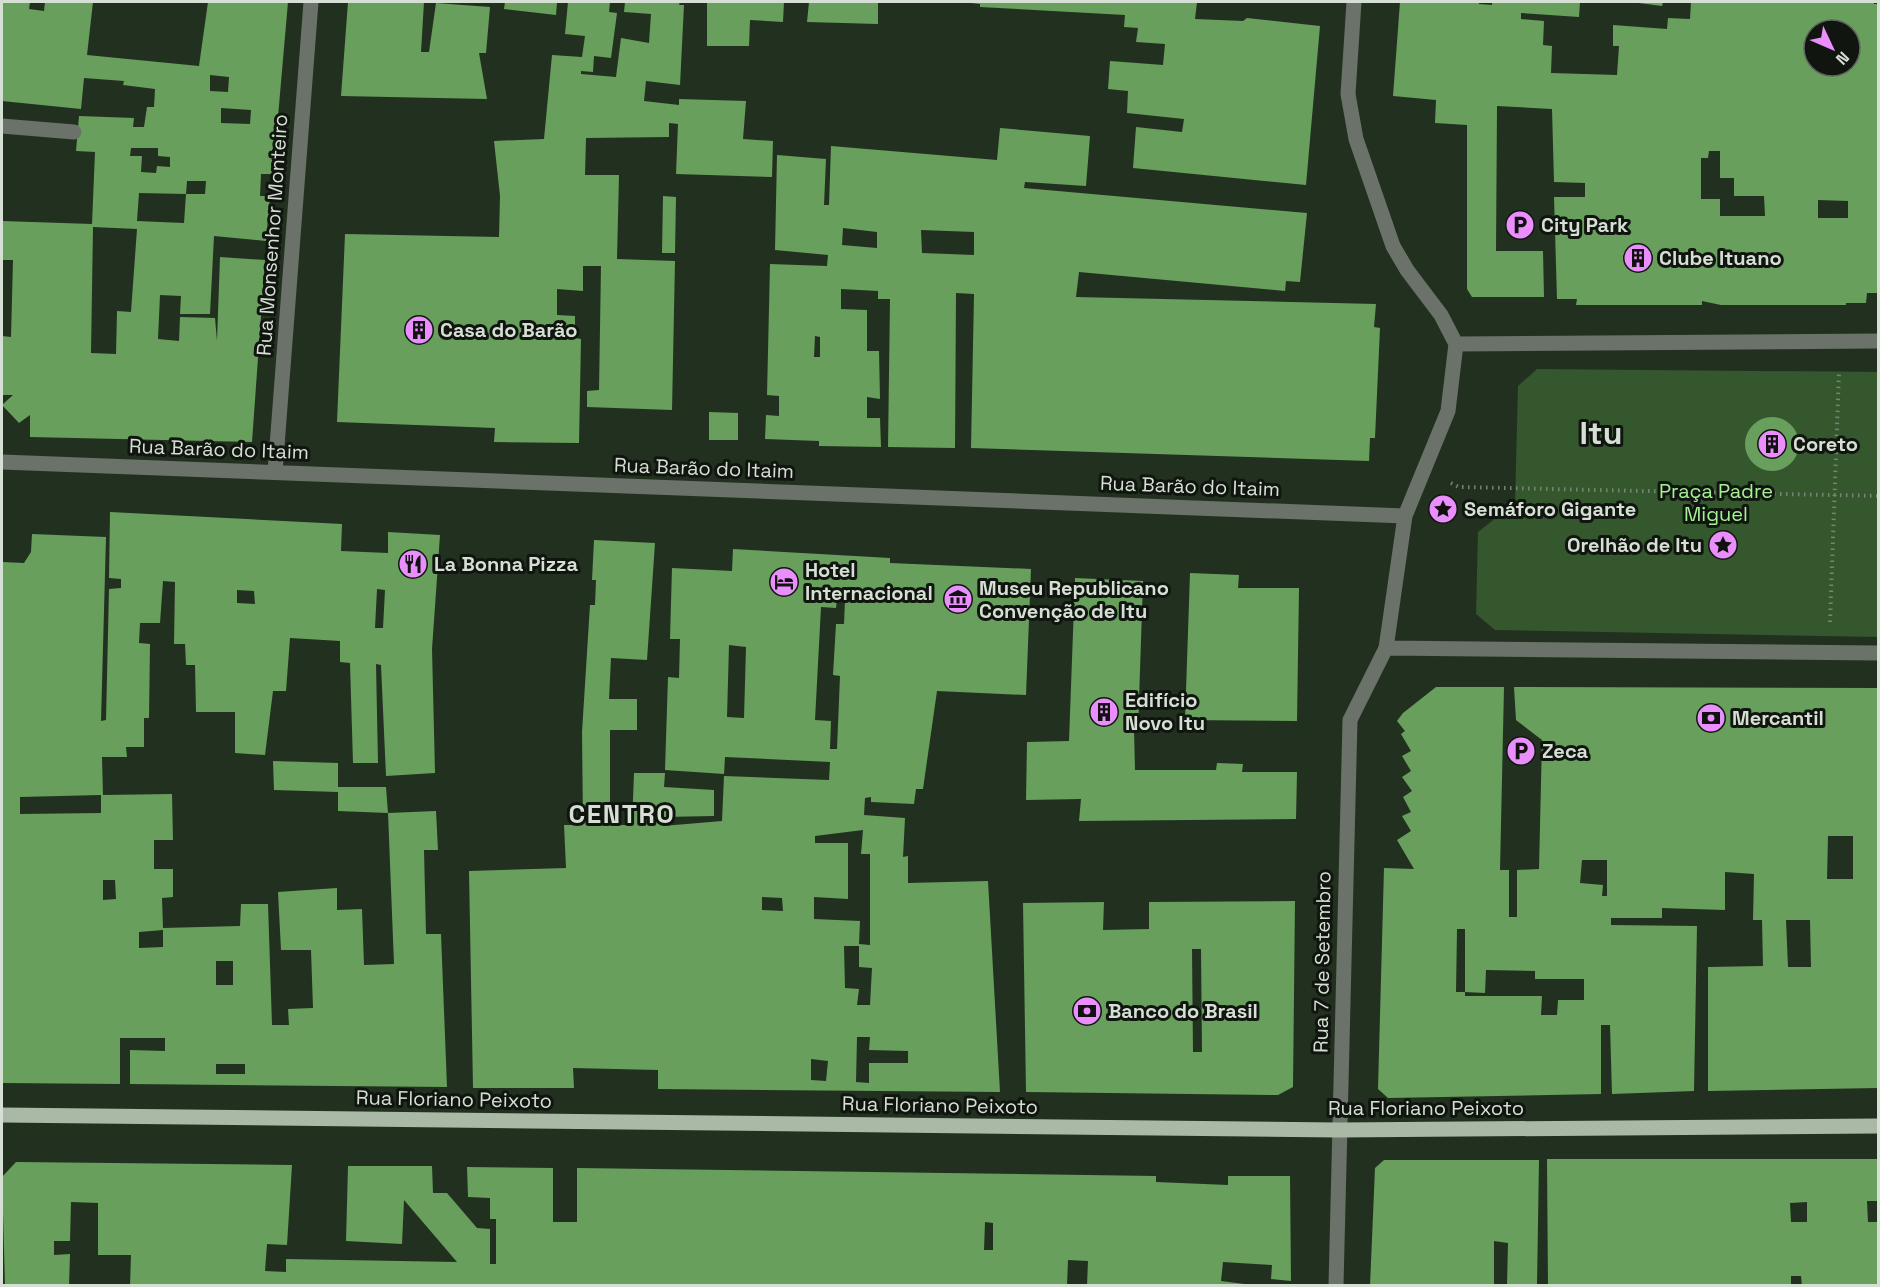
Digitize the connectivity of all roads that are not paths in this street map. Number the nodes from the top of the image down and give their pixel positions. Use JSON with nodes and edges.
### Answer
{"nodes":[{"id":1,"x":311,"y":2,"type":"edge"},
{"id":2,"x":1354,"y":2,"type":"edge"},
{"id":3,"x":2,"y":126,"type":"edge"},
{"id":4,"x":74,"y":132,"type":"dead end"},
{"id":5,"x":1878,"y":341,"type":"edge"},
{"id":6,"x":1455,"y":344,"type":"junction"},
{"id":7,"x":2,"y":462,"type":"edge"},
{"id":8,"x":275,"y":472,"type":"junction"},
{"id":9,"x":1405,"y":516,"type":"junction"},
{"id":10,"x":1386,"y":648,"type":"junction"},
{"id":11,"x":1878,"y":653,"type":"edge"},
{"id":12,"x":2,"y":1115,"type":"edge"},
{"id":13,"x":1878,"y":1126,"type":"edge"},
{"id":14,"x":1339,"y":1130,"type":"junction"},
{"id":15,"x":1336,"y":1286,"type":"edge"}],
"edges":[{"from":1,"to":8,"type":"street","name":"Rua Monsenhor Monteiro"},
{"from":2,"to":6,"type":"street"},
{"from":3,"to":4,"type":"street"},
{"from":5,"to":6,"type":"street"},
{"from":6,"to":9,"type":"street"},
{"from":7,"to":8,"type":"street","name":"Rua Barão do Itaim"},
{"from":8,"to":9,"type":"street","name":"Rua Barão do Itaim"},
{"from":9,"to":10,"type":"street"},
{"from":10,"to":11,"type":"street"},
{"from":10,"to":14,"type":"street","name":"Rua 7 de Setembro"},
{"from":12,"to":14,"type":"main road","name":"Rua Floriano Peixoto"},
{"from":13,"to":14,"type":"main road","name":"Rua Floriano Peixoto"},
{"from":14,"to":15,"type":"street","name":"Rua 7 de Setembro"}]}
